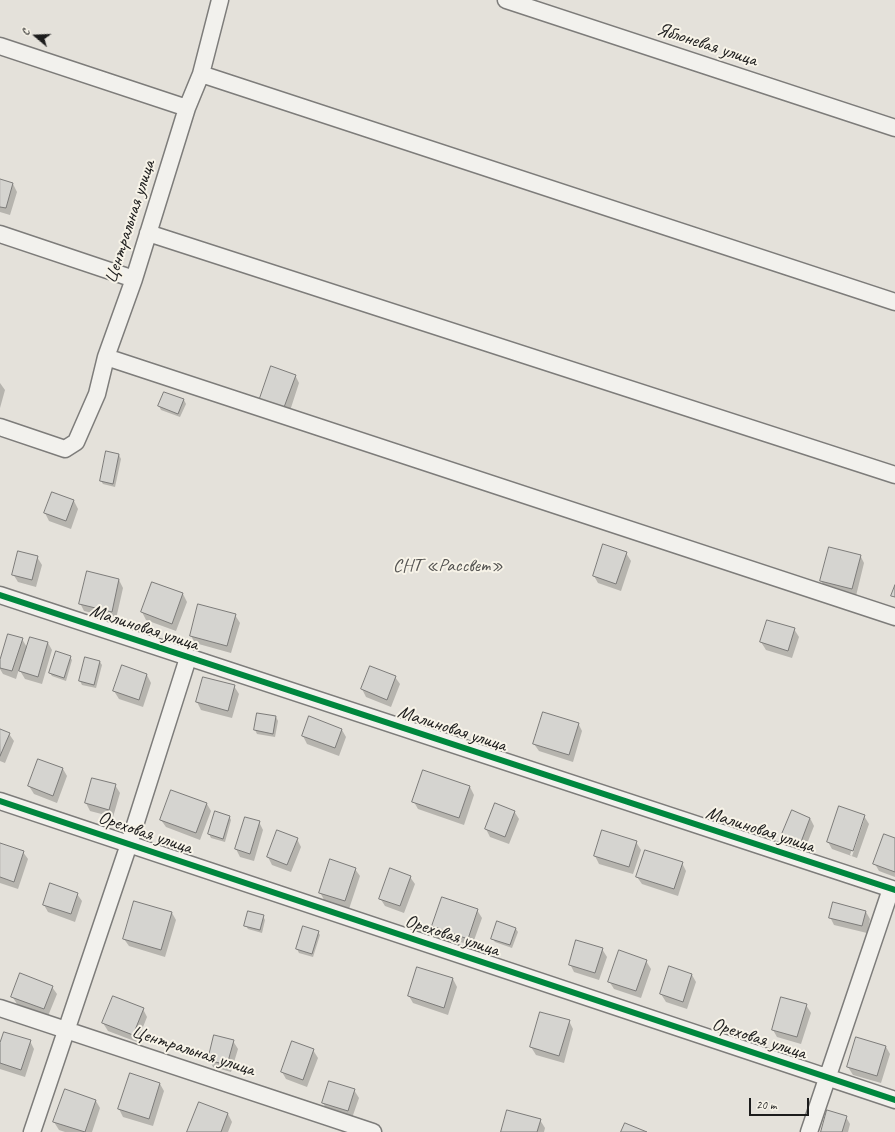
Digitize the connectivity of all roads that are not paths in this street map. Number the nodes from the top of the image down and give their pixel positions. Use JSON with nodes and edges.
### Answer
{"nodes":[{"id":1,"x":220,"y":0,"type":"edge"},
{"id":2,"x":506,"y":0,"type":"edge"},
{"id":3,"x":0,"y":46,"type":"edge"},
{"id":4,"x":201,"y":74,"type":"junction"},
{"id":5,"x":187,"y":108,"type":"junction"},
{"id":6,"x":895,"y":128,"type":"edge"},
{"id":7,"x":148,"y":233,"type":"junction"},
{"id":8,"x":0,"y":234,"type":"edge"},
{"id":9,"x":134,"y":279,"type":"junction"},
{"id":10,"x":895,"y":302,"type":"edge"},
{"id":11,"x":106,"y":357,"type":"junction"},
{"id":12,"x":0,"y":427,"type":"edge"},
{"id":13,"x":895,"y":475,"type":"edge"},
{"id":14,"x":0,"y":595,"type":"edge"},
{"id":15,"x":895,"y":617,"type":"edge"},
{"id":16,"x":188,"y":658,"type":"junction"},
{"id":17,"x":0,"y":800,"type":"edge"},
{"id":18,"x":128,"y":844,"type":"junction"},
{"id":19,"x":893,"y":889,"type":"edge"},
{"id":20,"x":0,"y":1008,"type":"edge"},
{"id":21,"x":65,"y":1029,"type":"junction"},
{"id":22,"x":827,"y":1077,"type":"junction"},
{"id":23,"x":895,"y":1100,"type":"edge"},
{"id":24,"x":32,"y":1132,"type":"edge"},
{"id":25,"x":373,"y":1132,"type":"edge"},
{"id":26,"x":809,"y":1132,"type":"edge"}],
"edges":[{"from":1,"to":4,"type":"street","name":"Центральная улица"},
{"from":2,"to":6,"type":"street","name":"Яблоневая улица"},
{"from":3,"to":5,"type":"street"},
{"from":4,"to":5,"type":"street","name":"Центральная улица"},
{"from":4,"to":10,"type":"street"},
{"from":5,"to":7,"type":"street","name":"Центральная улица"},
{"from":7,"to":9,"type":"street","name":"Центральная улица"},
{"from":7,"to":13,"type":"street"},
{"from":8,"to":9,"type":"street"},
{"from":9,"to":11,"type":"street","name":"Центральная улица"},
{"from":11,"to":12,"type":"street","name":"Центральная улица"},
{"from":11,"to":15,"type":"street"},
{"from":14,"to":16,"type":"street","name":"Малиновая улица"},
{"from":16,"to":18,"type":"street"},
{"from":16,"to":19,"type":"street","name":"Малиновая улица"},
{"from":17,"to":18,"type":"street","name":"Ореховая улица"},
{"from":18,"to":21,"type":"street"},
{"from":18,"to":22,"type":"street","name":"Ореховая улица"},
{"from":19,"to":22,"type":"street"},
{"from":20,"to":21,"type":"street","name":"Центральная улица"},
{"from":21,"to":24,"type":"street"},
{"from":21,"to":25,"type":"street","name":"Центральная улица"},
{"from":22,"to":23,"type":"street","name":"Ореховая улица"},
{"from":22,"to":26,"type":"street"}]}
